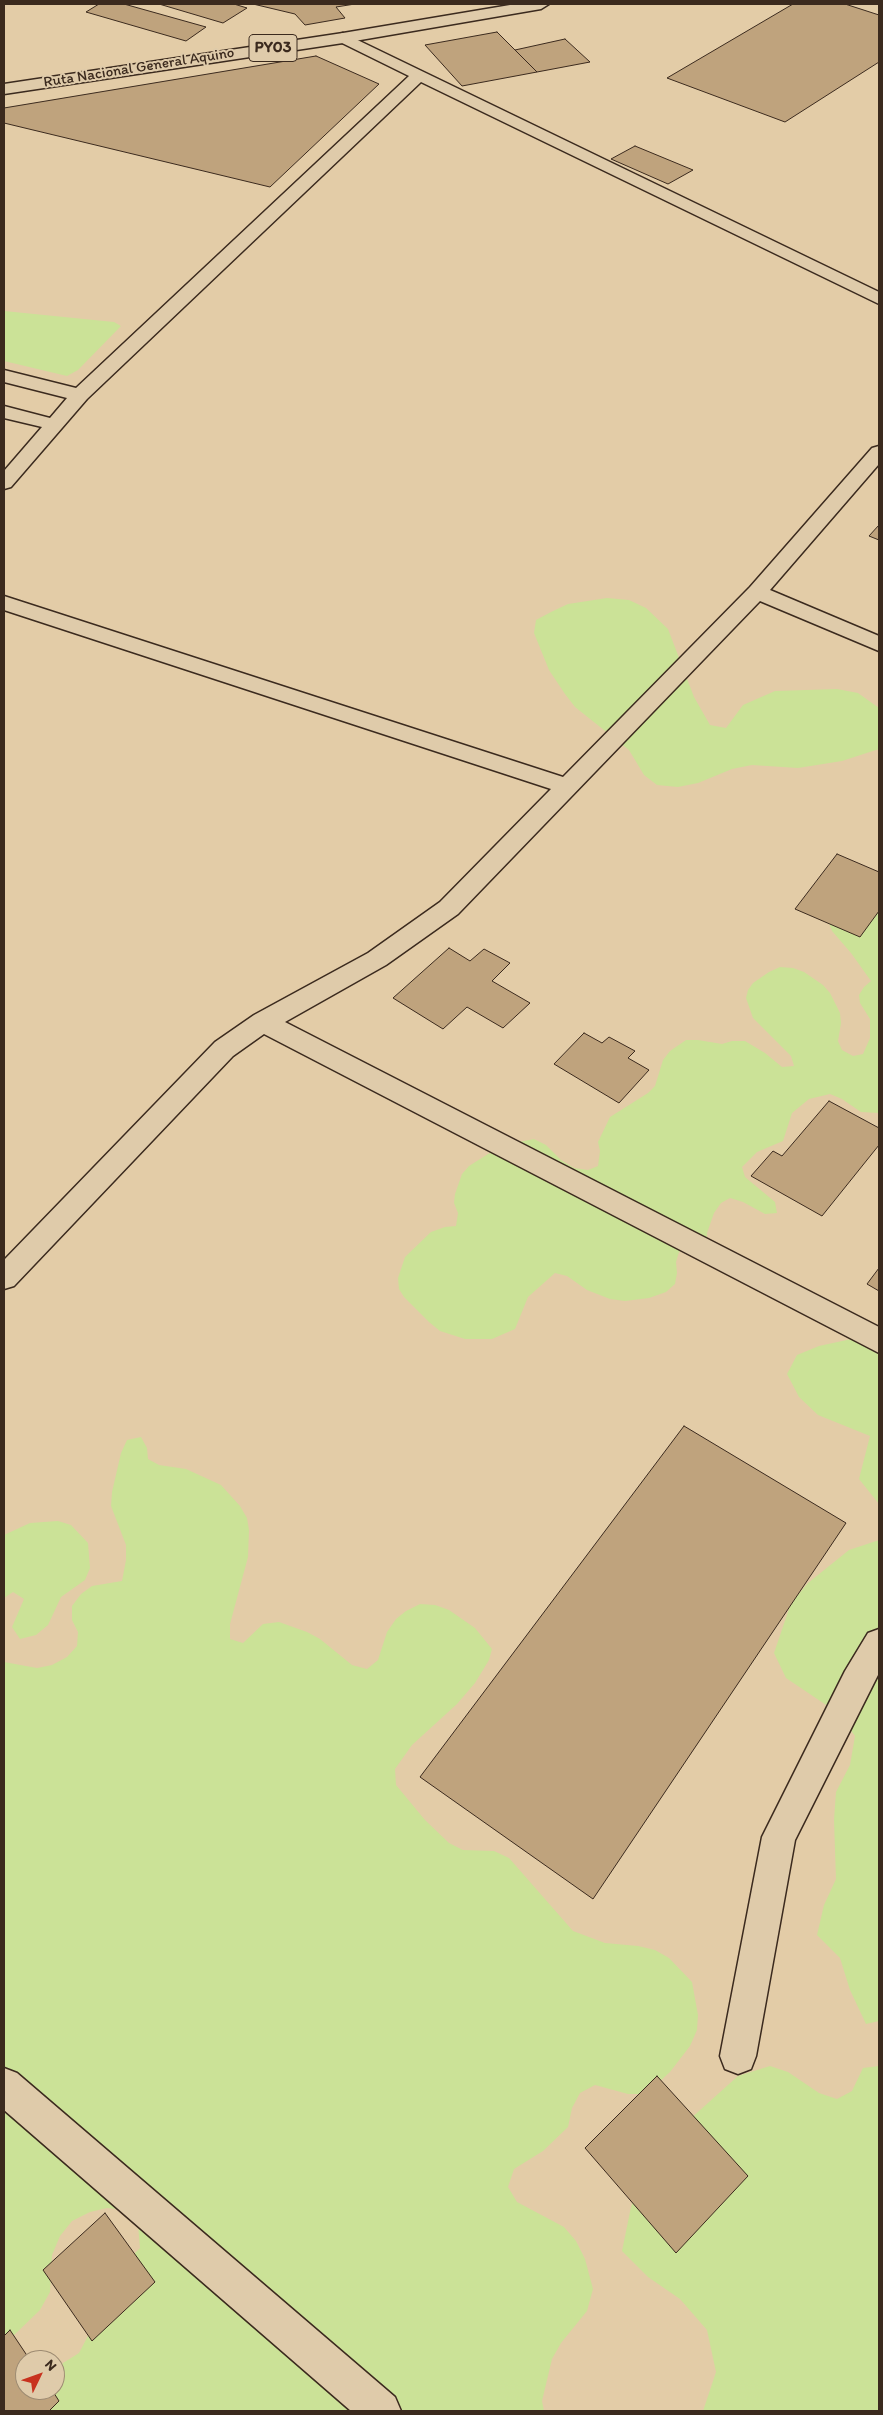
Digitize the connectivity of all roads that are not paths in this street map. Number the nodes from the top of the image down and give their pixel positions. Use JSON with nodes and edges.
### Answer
{"nodes":[{"id":1,"x":542,"y":4,"type":"edge"},
{"id":2,"x":343,"y":38,"type":"junction"},
{"id":3,"x":420,"y":76,"type":"junction"},
{"id":4,"x":4,"y":89,"type":"edge"},
{"id":5,"x":879,"y":299,"type":"edge"},
{"id":6,"x":4,"y":376,"type":"edge"},
{"id":7,"x":80,"y":395,"type":"junction"},
{"id":8,"x":4,"y":412,"type":"edge"},
{"id":9,"x":55,"y":425,"type":"junction"},
{"id":10,"x":879,"y":452,"type":"edge"},
{"id":11,"x":4,"y":483,"type":"edge"},
{"id":12,"x":757,"y":592,"type":"junction"},
{"id":13,"x":4,"y":603,"type":"edge"},
{"id":14,"x":879,"y":644,"type":"edge"},
{"id":15,"x":567,"y":786,"type":"junction"},
{"id":16,"x":263,"y":1022,"type":"junction"},
{"id":17,"x":4,"y":1278,"type":"edge"},
{"id":18,"x":879,"y":1341,"type":"edge"},
{"id":19,"x":879,"y":1644,"type":"edge"},
{"id":20,"x":738,"y":2056,"type":"dead end"},
{"id":21,"x":4,"y":2086,"type":"edge"},
{"id":22,"x":381,"y":2411,"type":"edge"}],
"edges":[{"from":1,"to":2,"type":"main road","name":"Ruta Nacional General Aquino","number":"PY03"},
{"from":2,"to":3,"type":"main road"},
{"from":2,"to":4,"type":"main road","name":"Ruta Nacional General Aquino","number":"PY03"},
{"from":3,"to":5,"type":"main road"},
{"from":3,"to":7,"type":"main road"},
{"from":6,"to":7,"type":"main road"},
{"from":7,"to":9,"type":"main road"},
{"from":8,"to":9,"type":"main road"},
{"from":9,"to":11,"type":"main road"},
{"from":10,"to":12,"type":"main road"},
{"from":12,"to":14,"type":"main road"},
{"from":12,"to":15,"type":"main road"},
{"from":13,"to":15,"type":"main road"},
{"from":15,"to":16,"type":"main road"},
{"from":16,"to":17,"type":"main road"},
{"from":16,"to":18,"type":"main road"},
{"from":19,"to":20,"type":"main road"},
{"from":21,"to":22,"type":"main road"}]}
